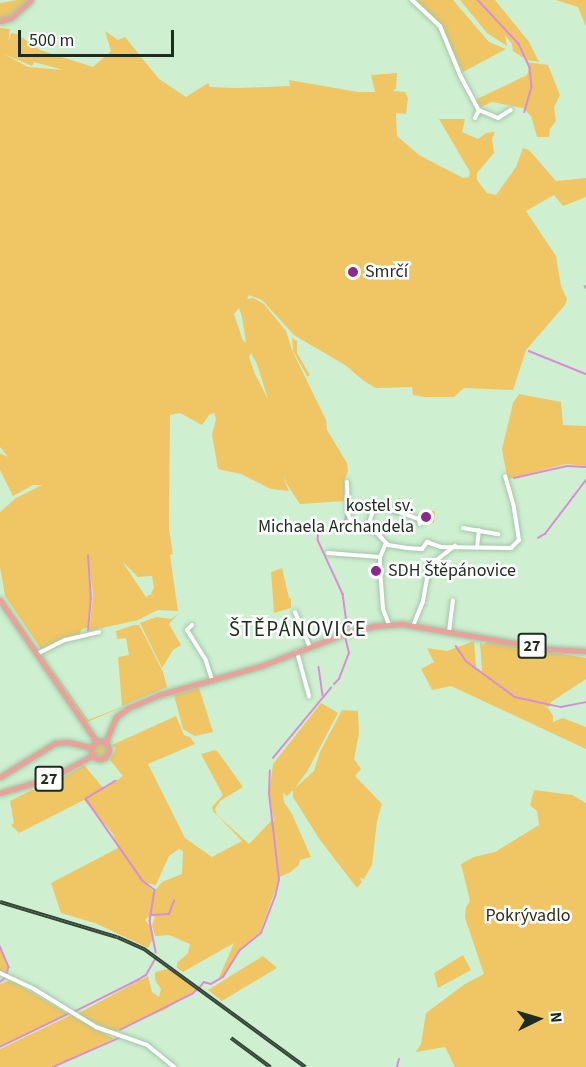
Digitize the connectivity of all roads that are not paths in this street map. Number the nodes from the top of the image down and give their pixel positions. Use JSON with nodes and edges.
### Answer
{"nodes":[{"id":1,"x":31,"y":0,"type":"edge"},
{"id":2,"x":412,"y":0,"type":"edge"},
{"id":3,"x":0,"y":21,"type":"edge"},
{"id":4,"x":479,"y":110,"type":"junction"},
{"id":5,"x":511,"y":110,"type":"dead end"},
{"id":6,"x":475,"y":118,"type":"dead end"},
{"id":7,"x":505,"y":476,"type":"dead end"},
{"id":8,"x":347,"y":482,"type":"dead end"},
{"id":9,"x":420,"y":524,"type":"dead end"},
{"id":10,"x":347,"y":527,"type":"dead end"},
{"id":11,"x":354,"y":527,"type":"junction"},
{"id":12,"x":464,"y":528,"type":"dead end"},
{"id":13,"x":367,"y":529,"type":"junction"},
{"id":14,"x":479,"y":530,"type":"junction"},
{"id":15,"x":498,"y":534,"type":"dead end"},
{"id":16,"x":386,"y":543,"type":"junction"},
{"id":17,"x":457,"y":546,"type":"junction"},
{"id":18,"x":477,"y":547,"type":"junction"},
{"id":19,"x":328,"y":553,"type":"dead end"},
{"id":20,"x":380,"y":557,"type":"junction"},
{"id":21,"x":0,"y":600,"type":"edge"},
{"id":22,"x":453,"y":600,"type":"dead end"},
{"id":23,"x":295,"y":612,"type":"dead end"},
{"id":24,"x":192,"y":625,"type":"dead end"},
{"id":25,"x":389,"y":625,"type":"junction"},
{"id":26,"x":413,"y":626,"type":"junction"},
{"id":27,"x":99,"y":632,"type":"dead end"},
{"id":28,"x":452,"y":632,"type":"junction"},
{"id":29,"x":310,"y":646,"type":"junction"},
{"id":30,"x":586,"y":651,"type":"edge"},
{"id":31,"x":297,"y":652,"type":"junction"},
{"id":32,"x":39,"y":653,"type":"junction"},
{"id":33,"x":212,"y":681,"type":"junction"},
{"id":34,"x":309,"y":696,"type":"dead end"},
{"id":35,"x":97,"y":742,"type":"junction"},
{"id":36,"x":105,"y":742,"type":"junction"},
{"id":37,"x":92,"y":748,"type":"junction"},
{"id":38,"x":93,"y":755,"type":"junction"},
{"id":39,"x":0,"y":777,"type":"edge"},
{"id":40,"x":0,"y":793,"type":"edge"},
{"id":41,"x":0,"y":973,"type":"edge"},
{"id":42,"x":174,"y":1067,"type":"edge"}],
"edges":[{"from":1,"to":3,"type":"main road"},
{"from":2,"to":4,"type":"street"},
{"from":4,"to":5,"type":"street"},
{"from":4,"to":6,"type":"street"},
{"from":7,"to":18,"type":"street"},
{"from":8,"to":11,"type":"street"},
{"from":9,"to":13,"type":"street"},
{"from":10,"to":11,"type":"street"},
{"from":11,"to":13,"type":"street"},
{"from":12,"to":14,"type":"street"},
{"from":13,"to":16,"type":"street"},
{"from":14,"to":15,"type":"street"},
{"from":14,"to":18,"type":"street"},
{"from":16,"to":17,"type":"street"},
{"from":16,"to":20,"type":"street"},
{"from":17,"to":18,"type":"street"},
{"from":17,"to":26,"type":"street"},
{"from":19,"to":20,"type":"street"},
{"from":20,"to":25,"type":"street"},
{"from":21,"to":32,"type":"main road"},
{"from":22,"to":28,"type":"street"},
{"from":23,"to":29,"type":"street"},
{"from":24,"to":33,"type":"street"},
{"from":25,"to":26,"type":"main road","number":"27"},
{"from":25,"to":29,"type":"main road","number":"27"},
{"from":26,"to":28,"type":"main road","number":"27"},
{"from":27,"to":32,"type":"street"},
{"from":28,"to":30,"type":"main road","number":"27"},
{"from":29,"to":31,"type":"main road","number":"27"},
{"from":31,"to":33,"type":"main road","number":"27"},
{"from":31,"to":34,"type":"street"},
{"from":32,"to":35,"type":"main road"},
{"from":33,"to":36,"type":"main road","number":"27"},
{"from":35,"to":36,"type":"main road"},
{"from":35,"to":37,"type":"main road"},
{"from":36,"to":38,"type":"main road","number":"27"},
{"from":37,"to":38,"type":"main road"},
{"from":37,"to":39,"type":"main road"},
{"from":38,"to":40,"type":"main road","number":"27"},
{"from":41,"to":42,"type":"street"}]}
